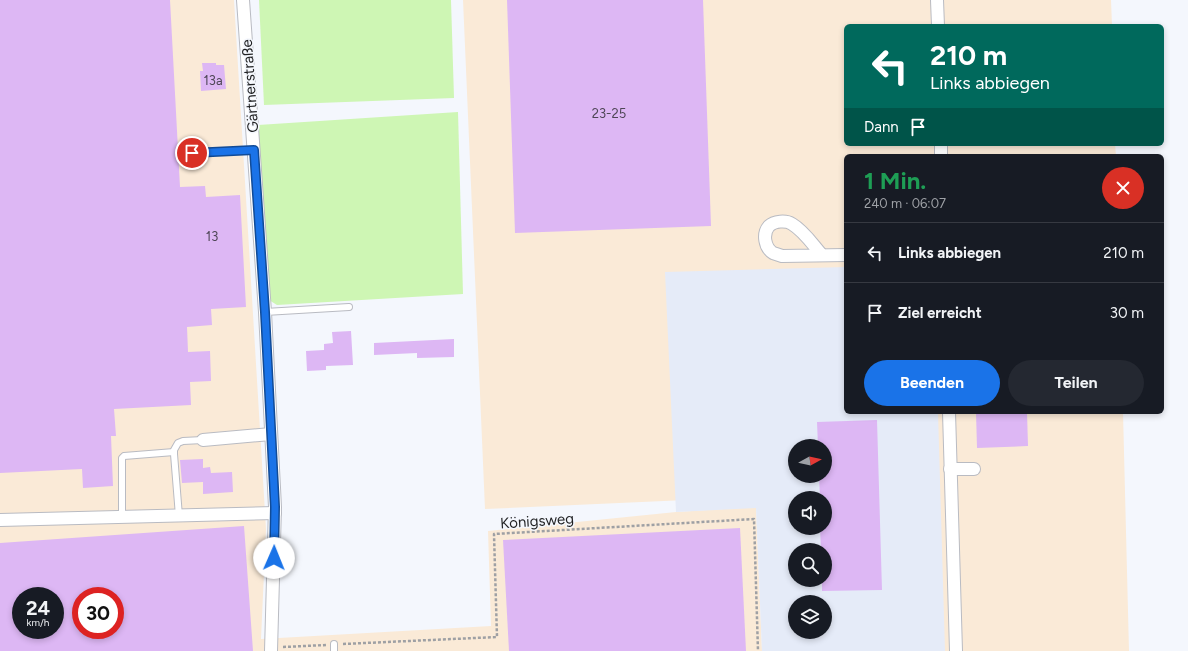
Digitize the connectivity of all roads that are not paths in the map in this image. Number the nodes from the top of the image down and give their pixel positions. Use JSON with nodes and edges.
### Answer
{"nodes":[{"id":1,"x":243,"y":0,"type":"edge"},
{"id":2,"x":938,"y":0,"type":"edge"},
{"id":3,"x":938,"y":24,"type":"edge"},
{"id":4,"x":254,"y":150,"type":"junction"},
{"id":5,"x":192,"y":153,"type":"dead end"},
{"id":6,"x":822,"y":255,"type":"dead end"},
{"id":7,"x":844,"y":255,"type":"edge"},
{"id":8,"x":349,"y":307,"type":"dead end"},
{"id":9,"x":265,"y":312,"type":"junction"},
{"id":10,"x":949,"y":414,"type":"edge"},
{"id":11,"x":271,"y":434,"type":"junction"},
{"id":12,"x":203,"y":440,"type":"joint"},
{"id":13,"x":174,"y":452,"type":"junction"},
{"id":14,"x":950,"y":469,"type":"junction"},
{"id":15,"x":974,"y":469,"type":"dead end"},
{"id":16,"x":275,"y":513,"type":"junction"},
{"id":17,"x":179,"y":516,"type":"junction"},
{"id":18,"x":122,"y":517,"type":"junction"},
{"id":19,"x":0,"y":520,"type":"edge"},
{"id":20,"x":272,"y":649,"type":"edge"},
{"id":21,"x":956,"y":651,"type":"edge"}],
"edges":[{"from":1,"to":4,"type":"street","name":"Gärtnerstraße"},
{"from":2,"to":3,"type":"street"},
{"from":4,"to":5,"type":"lane"},
{"from":4,"to":9,"type":"street","name":"Gärtnerstraße"},
{"from":6,"to":7,"type":"street"},
{"from":8,"to":9,"type":"lane"},
{"from":9,"to":11,"type":"street","name":"Gärtnerstraße"},
{"from":10,"to":14,"type":"street"},
{"from":11,"to":12,"type":"street"},
{"from":11,"to":16,"type":"street","name":"Gärtnerstraße"},
{"from":12,"to":13,"type":"lane"},
{"from":13,"to":17,"type":"lane"},
{"from":13,"to":18,"type":"lane"},
{"from":14,"to":15,"type":"street"},
{"from":14,"to":21,"type":"street"},
{"from":16,"to":17,"type":"street"},
{"from":16,"to":20,"type":"street","name":"Gärtnerstraße"},
{"from":17,"to":18,"type":"street"},
{"from":18,"to":19,"type":"street"}]}
